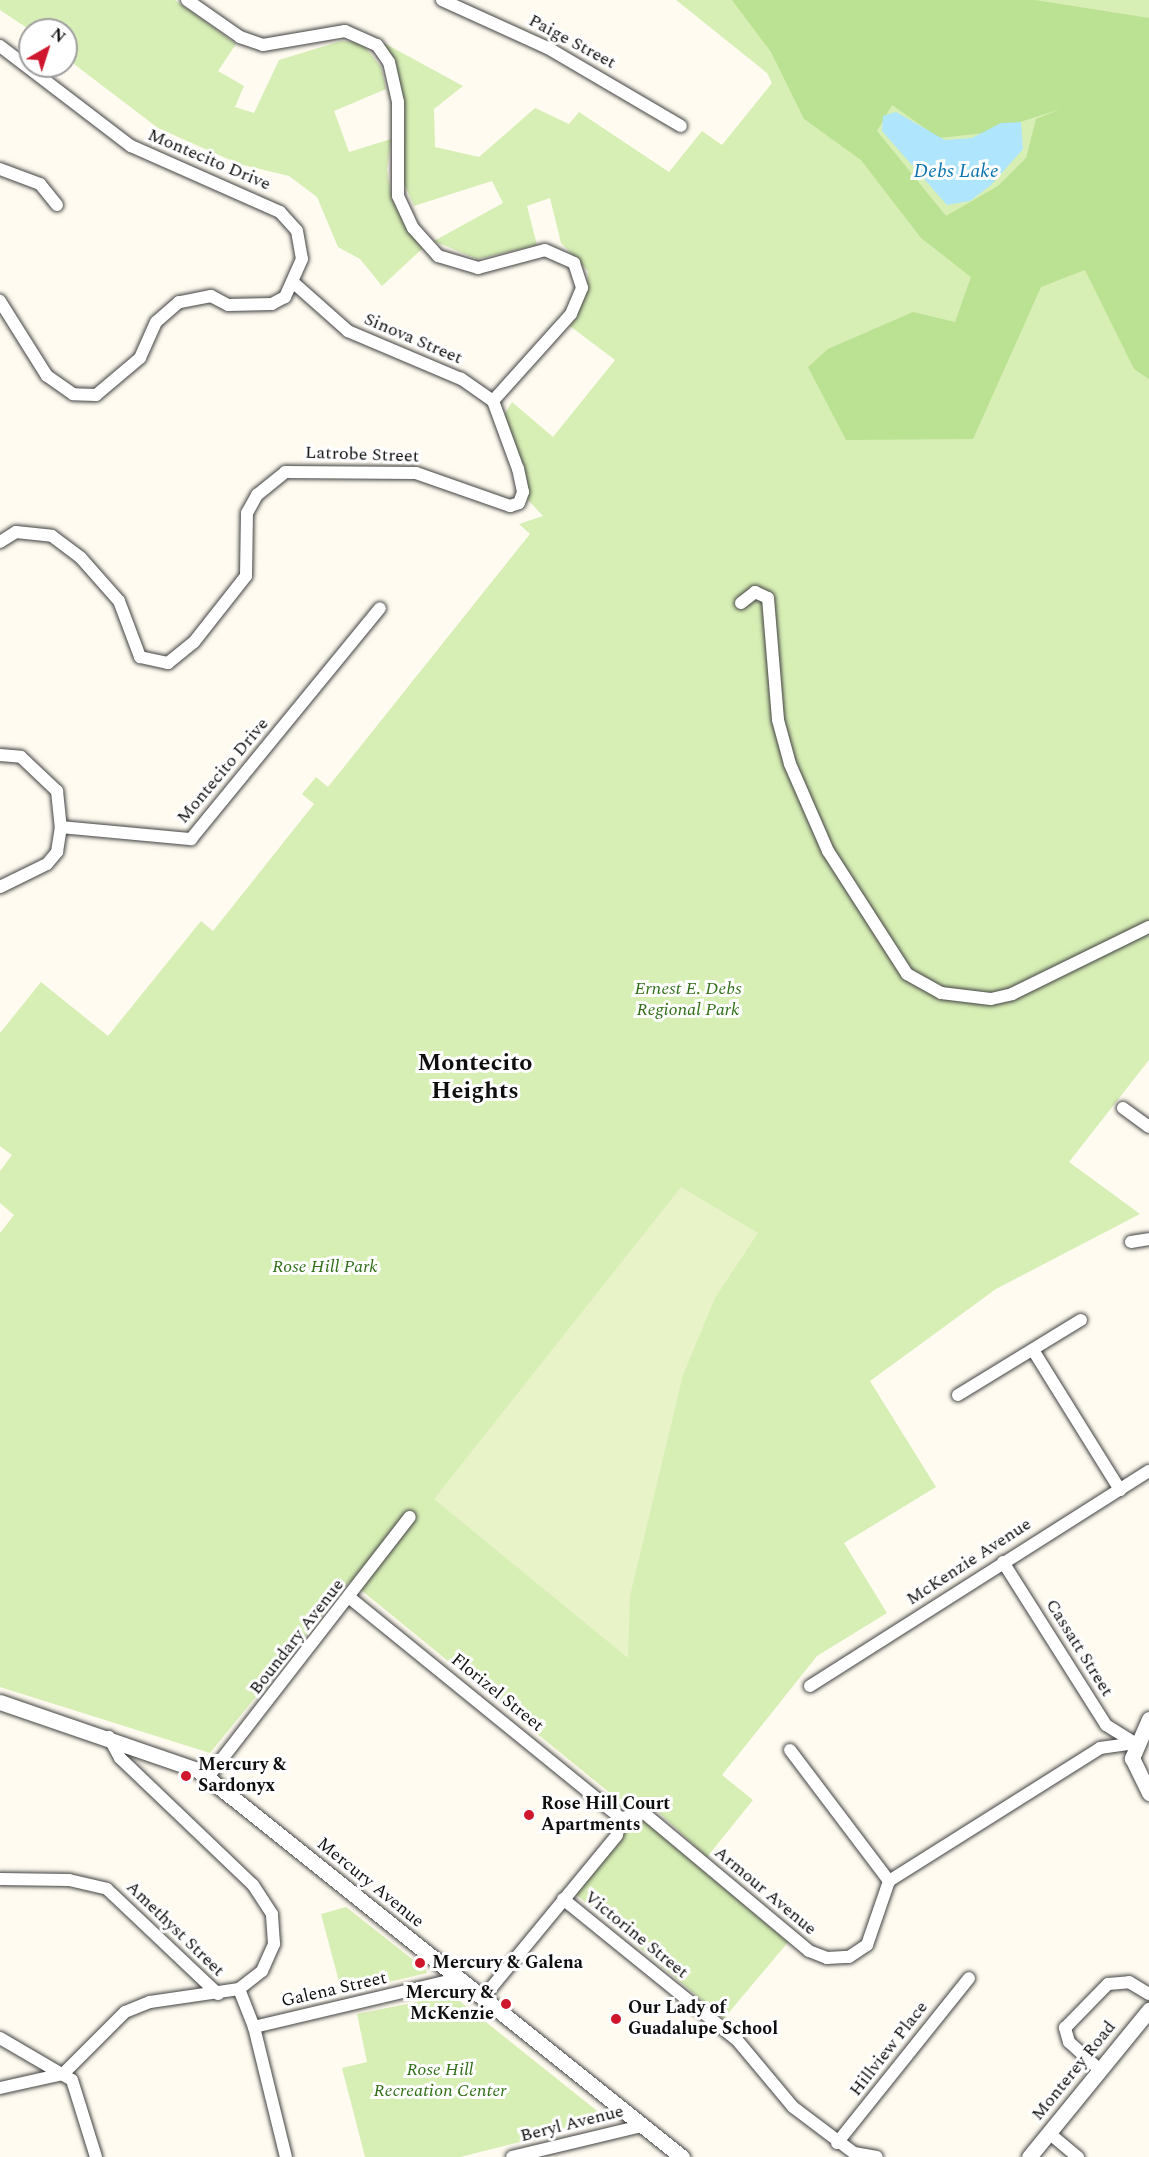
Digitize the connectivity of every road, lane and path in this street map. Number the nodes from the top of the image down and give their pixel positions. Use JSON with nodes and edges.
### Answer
{"nodes":[{"id":1,"x":187,"y":0,"type":"edge"},
{"id":2,"x":442,"y":0,"type":"edge"},
{"id":3,"x":0,"y":46,"type":"edge"},
{"id":4,"x":681,"y":126,"type":"dead end"},
{"id":5,"x":0,"y":169,"type":"edge"},
{"id":6,"x":57,"y":205,"type":"dead end"},
{"id":7,"x":294,"y":283,"type":"junction"},
{"id":8,"x":0,"y":301,"type":"edge"},
{"id":9,"x":493,"y":402,"type":"junction"},
{"id":10,"x":0,"y":542,"type":"edge"},
{"id":11,"x":741,"y":603,"type":"dead end"},
{"id":12,"x":380,"y":608,"type":"dead end"},
{"id":13,"x":0,"y":754,"type":"edge"},
{"id":14,"x":61,"y":827,"type":"junction"},
{"id":15,"x":0,"y":887,"type":"edge"},
{"id":16,"x":1149,"y":927,"type":"edge"},
{"id":17,"x":1123,"y":1108,"type":"dead end"},
{"id":18,"x":1149,"y":1127,"type":"edge"},
{"id":19,"x":1149,"y":1239,"type":"edge"},
{"id":20,"x":1131,"y":1242,"type":"dead end"},
{"id":21,"x":1081,"y":1320,"type":"dead end"},
{"id":22,"x":1033,"y":1350,"type":"junction"},
{"id":23,"x":958,"y":1395,"type":"dead end"},
{"id":24,"x":1149,"y":1471,"type":"edge"},
{"id":25,"x":1120,"y":1490,"type":"junction"},
{"id":26,"x":410,"y":1517,"type":"dead end"},
{"id":27,"x":1003,"y":1562,"type":"junction"},
{"id":28,"x":350,"y":1598,"type":"junction"},
{"id":29,"x":810,"y":1686,"type":"dead end"},
{"id":30,"x":0,"y":1702,"type":"edge"},
{"id":31,"x":1149,"y":1719,"type":"edge"},
{"id":32,"x":109,"y":1737,"type":"junction"},
{"id":33,"x":1135,"y":1743,"type":"junction"},
{"id":34,"x":790,"y":1750,"type":"dead end"},
{"id":35,"x":208,"y":1777,"type":"junction"},
{"id":36,"x":1149,"y":1793,"type":"edge"},
{"id":37,"x":621,"y":1818,"type":"junction"},
{"id":38,"x":0,"y":1879,"type":"edge"},
{"id":39,"x":889,"y":1881,"type":"junction"},
{"id":40,"x":563,"y":1899,"type":"junction"},
{"id":41,"x":969,"y":1978,"type":"dead end"},
{"id":42,"x":457,"y":1979,"type":"junction"},
{"id":43,"x":239,"y":1989,"type":"junction"},
{"id":44,"x":218,"y":1994,"type":"junction"},
{"id":45,"x":1149,"y":1994,"type":"edge"},
{"id":46,"x":482,"y":1999,"type":"junction"},
{"id":47,"x":1149,"y":2010,"type":"edge"},
{"id":48,"x":254,"y":2027,"type":"junction"},
{"id":49,"x":0,"y":2038,"type":"edge"},
{"id":50,"x":1101,"y":2071,"type":"junction"},
{"id":51,"x":63,"y":2073,"type":"junction"},
{"id":52,"x":0,"y":2088,"type":"edge"},
{"id":53,"x":641,"y":2126,"type":"junction"},
{"id":54,"x":1049,"y":2133,"type":"junction"},
{"id":55,"x":837,"y":2143,"type":"junction"},
{"id":56,"x":96,"y":2157,"type":"edge"},
{"id":57,"x":286,"y":2157,"type":"edge"},
{"id":58,"x":512,"y":2157,"type":"edge"},
{"id":59,"x":682,"y":2157,"type":"edge"},
{"id":60,"x":877,"y":2157,"type":"edge"},
{"id":61,"x":1029,"y":2157,"type":"edge"},
{"id":62,"x":1078,"y":2157,"type":"edge"}],
"edges":[{"from":1,"to":9,"type":"street"},
{"from":2,"to":4,"type":"street","name":"Paige Street"},
{"from":3,"to":7,"type":"street","name":"Montecito Drive"},
{"from":5,"to":6,"type":"street"},
{"from":7,"to":8,"type":"street"},
{"from":7,"to":9,"type":"street","name":"Sinova Street"},
{"from":9,"to":10,"type":"street","name":"Latrobe Street"},
{"from":11,"to":16,"type":"street"},
{"from":12,"to":14,"type":"street","name":"Montecito Drive"},
{"from":13,"to":14,"type":"street"},
{"from":14,"to":15,"type":"street"},
{"from":17,"to":18,"type":"street"},
{"from":19,"to":20,"type":"street"},
{"from":21,"to":22,"type":"street"},
{"from":22,"to":23,"type":"street"},
{"from":22,"to":25,"type":"street"},
{"from":24,"to":25,"type":"street","name":"McKenzie Avenue"},
{"from":25,"to":27,"type":"street","name":"McKenzie Avenue"},
{"from":26,"to":28,"type":"street","name":"Boundary Avenue"},
{"from":27,"to":29,"type":"street","name":"McKenzie Avenue"},
{"from":27,"to":33,"type":"street","name":"Cassatt Street"},
{"from":28,"to":35,"type":"street","name":"Boundary Avenue"},
{"from":28,"to":37,"type":"street","name":"Florizel Street"},
{"from":30,"to":32,"type":"street","name":"Mercury Avenue"},
{"from":31,"to":33,"type":"street"},
{"from":32,"to":35,"type":"street","name":"Mercury Avenue"},
{"from":32,"to":43,"type":"street"},
{"from":33,"to":36,"type":"street"},
{"from":33,"to":39,"type":"street"},
{"from":34,"to":39,"type":"street"},
{"from":35,"to":42,"type":"street","name":"Mercury Avenue"},
{"from":37,"to":39,"type":"street","name":"Armour Avenue"},
{"from":37,"to":40,"type":"street"},
{"from":38,"to":44,"type":"street","name":"Amethyst Street"},
{"from":40,"to":46,"type":"street"},
{"from":40,"to":55,"type":"street","name":"Victorine Street"},
{"from":41,"to":55,"type":"street","name":"Hillview Place"},
{"from":42,"to":46,"type":"street","name":"Mercury Avenue"},
{"from":42,"to":48,"type":"street","name":"Galena Street"},
{"from":43,"to":44,"type":"street"},
{"from":43,"to":48,"type":"street","name":"Amethyst Street"},
{"from":44,"to":51,"type":"street"},
{"from":45,"to":50,"type":"street"},
{"from":46,"to":53,"type":"street","name":"Mercury Avenue"},
{"from":47,"to":50,"type":"street","name":"Monterey Road"},
{"from":48,"to":57,"type":"street","name":"Amethyst Street"},
{"from":49,"to":51,"type":"street"},
{"from":50,"to":54,"type":"street","name":"Monterey Road"},
{"from":51,"to":52,"type":"street"},
{"from":51,"to":56,"type":"street"},
{"from":53,"to":58,"type":"street","name":"Beryl Avenue"},
{"from":53,"to":59,"type":"street","name":"Mercury Avenue"},
{"from":54,"to":61,"type":"street","name":"Monterey Road"},
{"from":54,"to":62,"type":"street"},
{"from":55,"to":60,"type":"street","name":"Victorine Street"}]}
